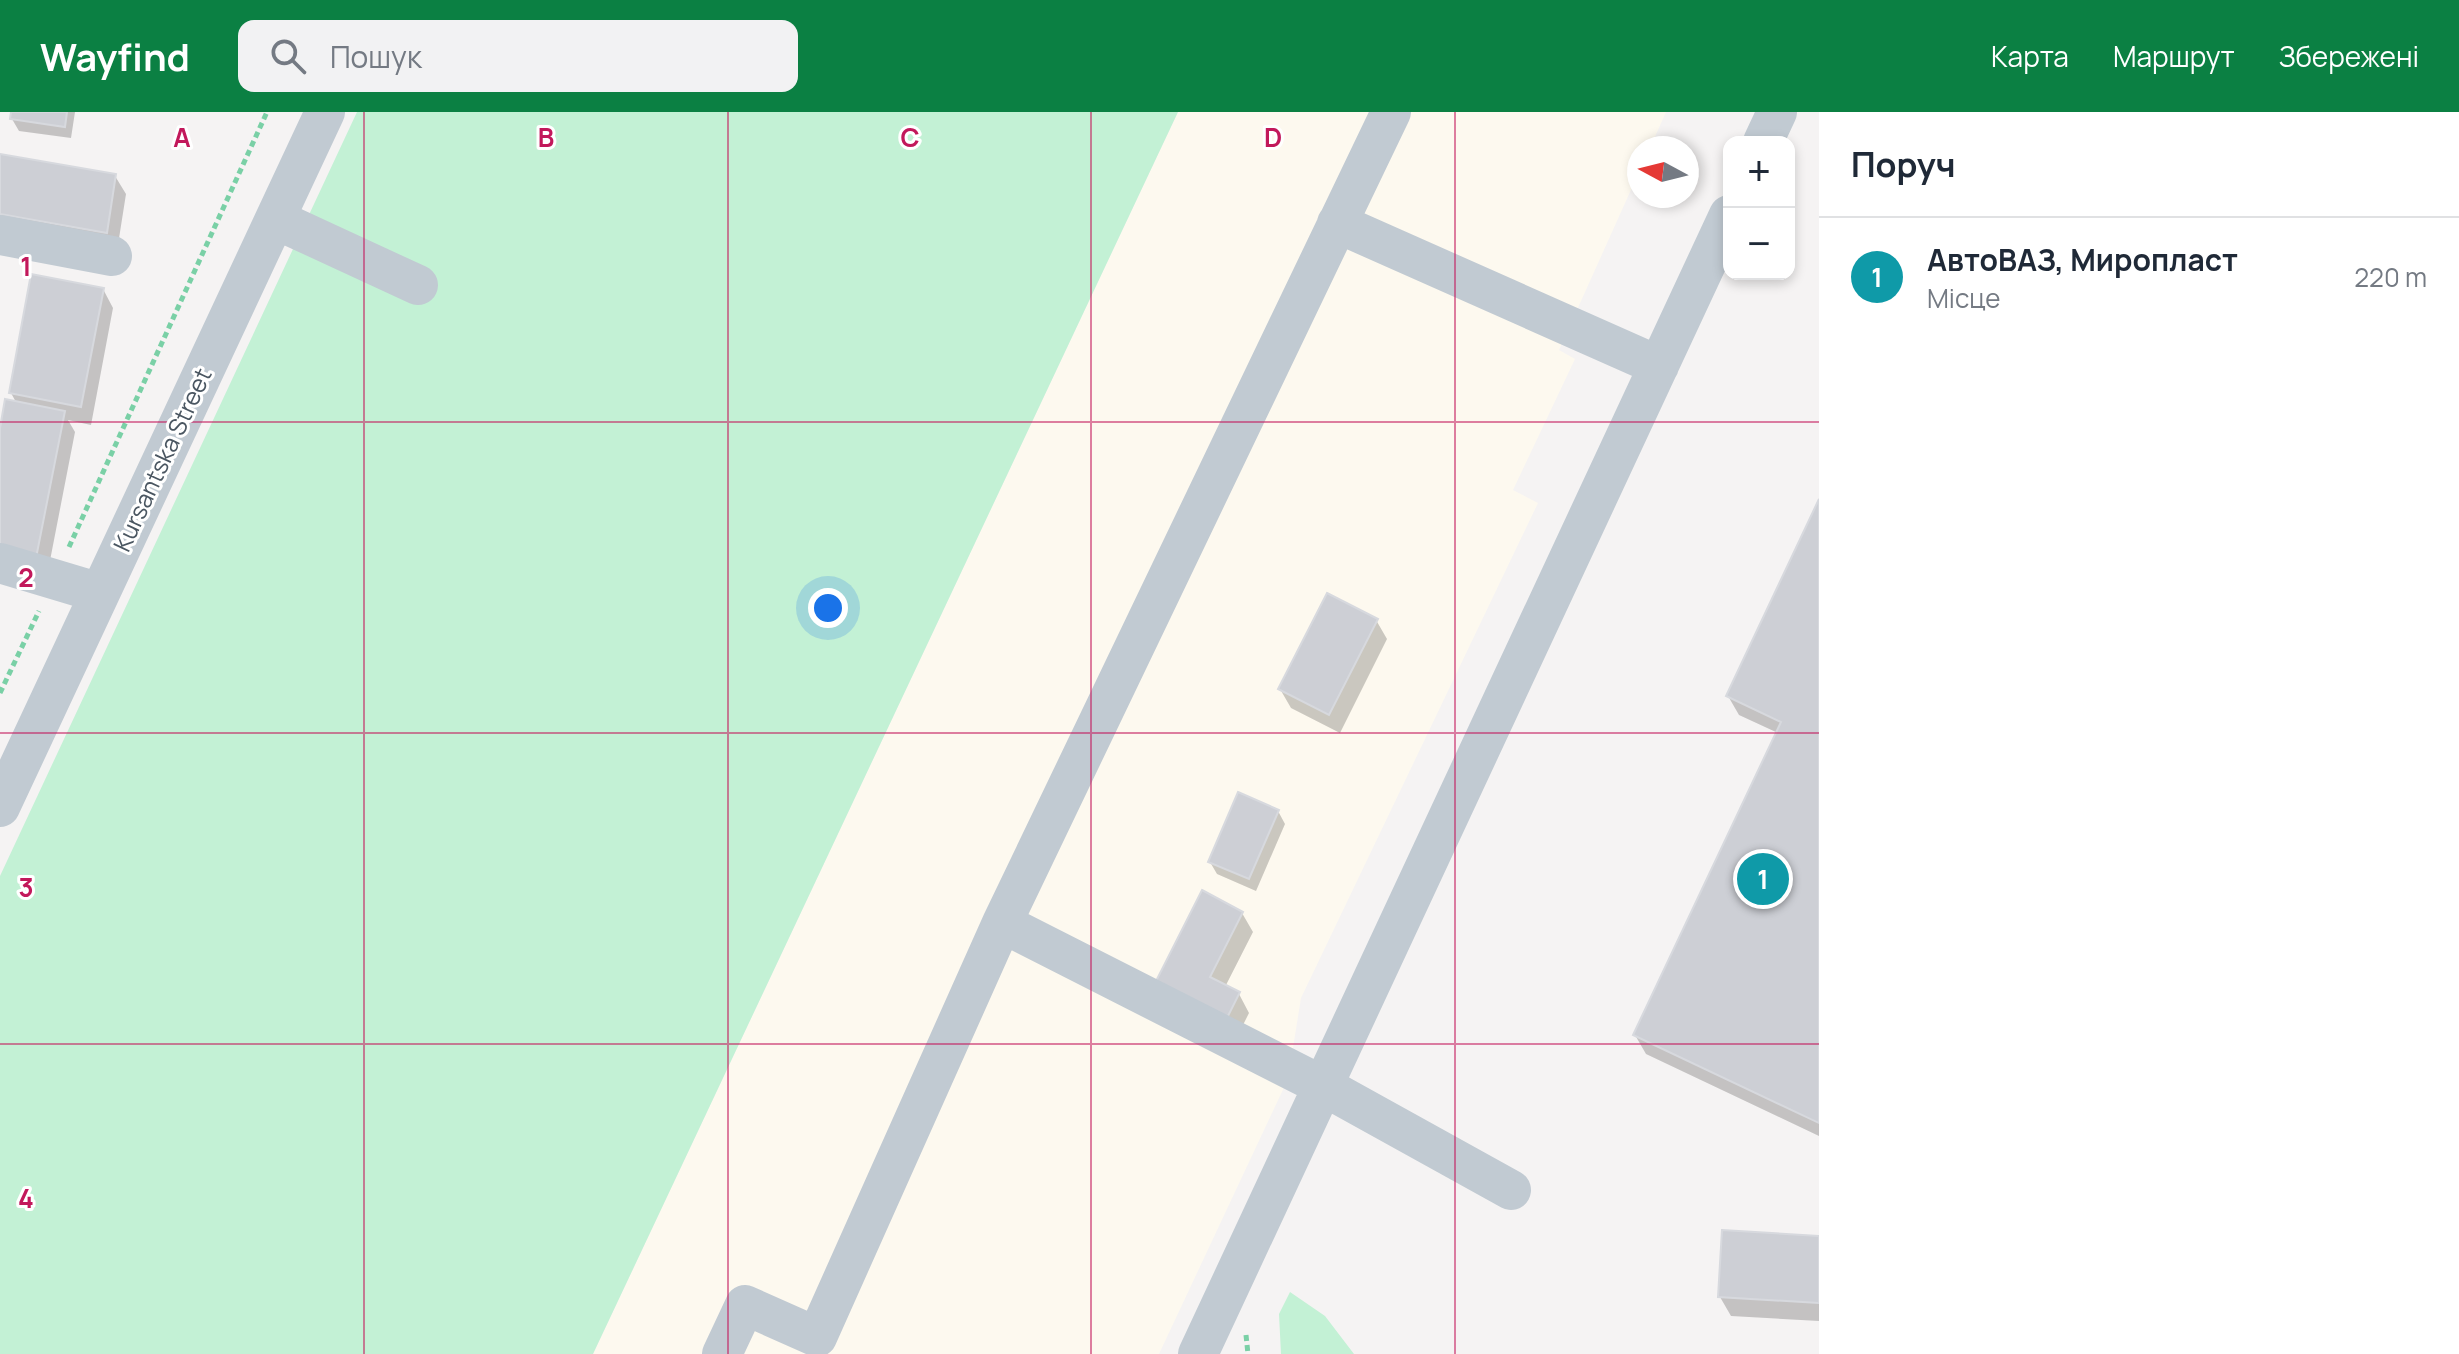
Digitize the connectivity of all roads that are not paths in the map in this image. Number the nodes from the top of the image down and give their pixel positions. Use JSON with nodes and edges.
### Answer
{"nodes":[{"id":1,"x":325,"y":112,"type":"edge"},
{"id":2,"x":1391,"y":112,"type":"edge"},
{"id":3,"x":1777,"y":112,"type":"edge"},
{"id":4,"x":1766,"y":136,"type":"edge"},
{"id":5,"x":275,"y":219,"type":"junction"},
{"id":6,"x":1337,"y":223,"type":"junction"},
{"id":7,"x":1723,"y":228,"type":"edge"},
{"id":8,"x":0,"y":235,"type":"edge"},
{"id":9,"x":112,"y":256,"type":"dead end"},
{"id":10,"x":418,"y":285,"type":"dead end"},
{"id":11,"x":1659,"y":366,"type":"junction"},
{"id":12,"x":0,"y":563,"type":"edge"},
{"id":13,"x":100,"y":593,"type":"junction"},
{"id":14,"x":12,"y":748,"type":"edge"},
{"id":15,"x":0,"y":807,"type":"edge"},
{"id":16,"x":1002,"y":923,"type":"junction"},
{"id":17,"x":1325,"y":1087,"type":"junction"},
{"id":18,"x":1511,"y":1190,"type":"dead end"},
{"id":19,"x":722,"y":1354,"type":"edge"},
{"id":20,"x":1198,"y":1354,"type":"edge"}],
"edges":[{"from":1,"to":5,"type":"street","name":"Kursantska Street"},
{"from":2,"to":6,"type":"street"},
{"from":3,"to":4,"type":"street"},
{"from":5,"to":10,"type":"street"},
{"from":5,"to":13,"type":"street","name":"Kursantska Street"},
{"from":6,"to":11,"type":"street"},
{"from":6,"to":16,"type":"street"},
{"from":7,"to":11,"type":"street"},
{"from":8,"to":9,"type":"street"},
{"from":11,"to":17,"type":"street"},
{"from":12,"to":13,"type":"street"},
{"from":13,"to":14,"type":"street","name":"Kursantska Street"},
{"from":14,"to":15,"type":"street","name":"Kursantska Street"},
{"from":16,"to":17,"type":"street"},
{"from":16,"to":19,"type":"street"},
{"from":17,"to":18,"type":"street"},
{"from":17,"to":20,"type":"street"}]}
